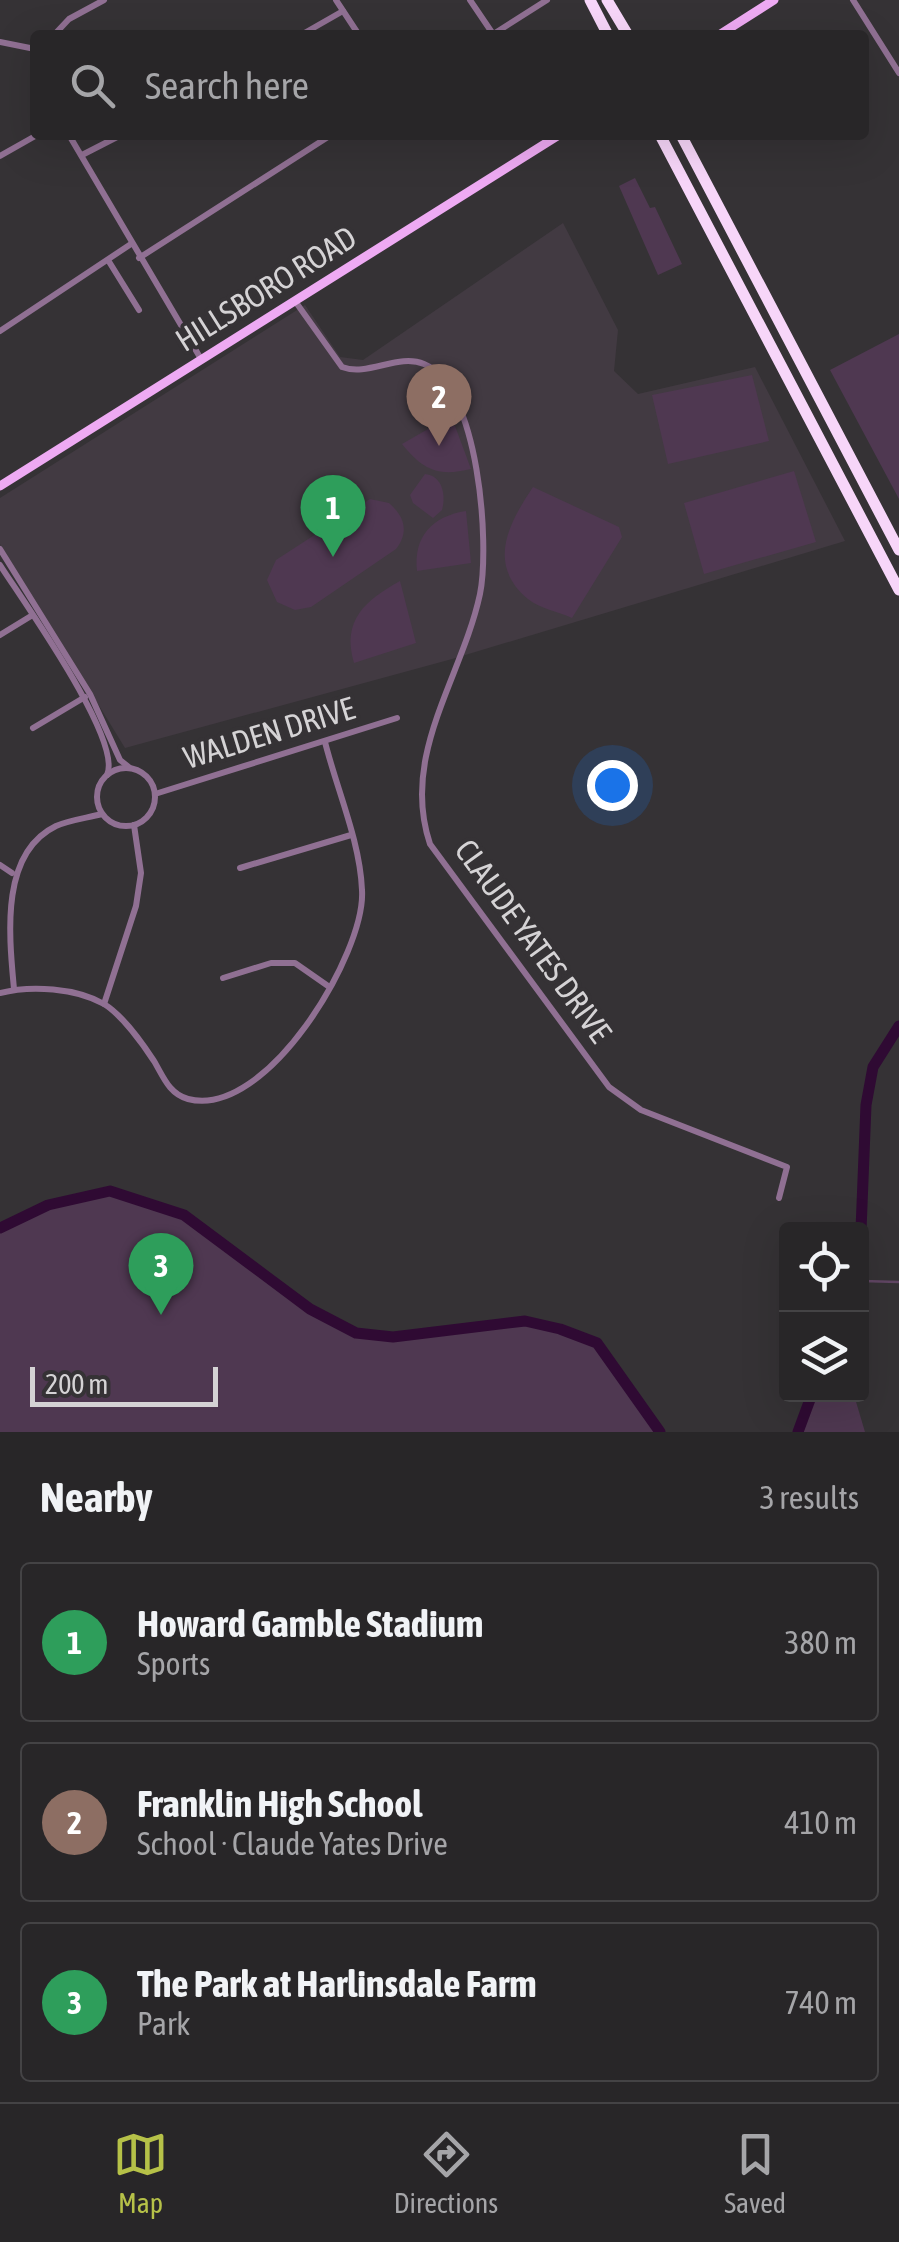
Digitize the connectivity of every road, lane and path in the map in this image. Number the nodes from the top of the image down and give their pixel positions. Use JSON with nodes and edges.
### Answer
{"nodes":[{"id":1,"x":104,"y":0,"type":"edge"},
{"id":2,"x":336,"y":0,"type":"edge"},
{"id":3,"x":470,"y":0,"type":"edge"},
{"id":4,"x":547,"y":0,"type":"edge"},
{"id":5,"x":590,"y":0,"type":"edge"},
{"id":6,"x":608,"y":0,"type":"edge"},
{"id":7,"x":774,"y":0,"type":"edge"},
{"id":8,"x":853,"y":0,"type":"edge"},
{"id":9,"x":343,"y":11,"type":"junction"},
{"id":10,"x":59,"y":30,"type":"edge"},
{"id":11,"x":310,"y":30,"type":"edge"},
{"id":12,"x":356,"y":30,"type":"edge"},
{"id":13,"x":489,"y":30,"type":"edge"},
{"id":14,"x":500,"y":30,"type":"edge"},
{"id":15,"x":605,"y":30,"type":"edge"},
{"id":16,"x":625,"y":30,"type":"edge"},
{"id":17,"x":726,"y":30,"type":"edge"},
{"id":18,"x":0,"y":42,"type":"edge"},
{"id":19,"x":30,"y":48,"type":"edge"},
{"id":20,"x":899,"y":73,"type":"edge"},
{"id":21,"x":30,"y":139,"type":"edge"},
{"id":22,"x":72,"y":140,"type":"edge"},
{"id":23,"x":110,"y":140,"type":"edge"},
{"id":24,"x":323,"y":140,"type":"edge"},
{"id":25,"x":552,"y":140,"type":"edge"},
{"id":26,"x":663,"y":140,"type":"edge"},
{"id":27,"x":685,"y":140,"type":"edge"},
{"id":28,"x":82,"y":155,"type":"junction"},
{"id":29,"x":0,"y":156,"type":"edge"},
{"id":30,"x":130,"y":244,"type":"junction"},
{"id":31,"x":139,"y":258,"type":"junction"},
{"id":32,"x":108,"y":260,"type":"junction"},
{"id":33,"x":295,"y":301,"type":"junction"},
{"id":34,"x":139,"y":310,"type":"dead end"},
{"id":35,"x":0,"y":331,"type":"edge"},
{"id":36,"x":200,"y":359,"type":"junction"},
{"id":37,"x":0,"y":486,"type":"edge"},
{"id":38,"x":0,"y":549,"type":"edge"},
{"id":39,"x":899,"y":550,"type":"edge"},
{"id":40,"x":0,"y":566,"type":"edge"},
{"id":41,"x":899,"y":590,"type":"edge"},
{"id":42,"x":31,"y":616,"type":"junction"},
{"id":43,"x":0,"y":635,"type":"edge"},
{"id":44,"x":87,"y":696,"type":"junction"},
{"id":45,"x":397,"y":718,"type":"dead end"},
{"id":46,"x":33,"y":728,"type":"dead end"},
{"id":47,"x":325,"y":742,"type":"junction"},
{"id":48,"x":130,"y":768,"type":"junction"},
{"id":49,"x":107,"y":775,"type":"junction"},
{"id":50,"x":156,"y":794,"type":"junction"},
{"id":51,"x":102,"y":814,"type":"junction"},
{"id":52,"x":134,"y":826,"type":"junction"},
{"id":53,"x":351,"y":836,"type":"junction"},
{"id":54,"x":0,"y":864,"type":"edge"},
{"id":55,"x":240,"y":868,"type":"dead end"},
{"id":56,"x":12,"y":872,"type":"junction"},
{"id":57,"x":222,"y":978,"type":"dead end"},
{"id":58,"x":328,"y":986,"type":"junction"},
{"id":59,"x":14,"y":990,"type":"junction"},
{"id":60,"x":0,"y":993,"type":"edge"},
{"id":61,"x":104,"y":1004,"type":"junction"},
{"id":62,"x":779,"y":1198,"type":"dead end"}],
"edges":[{"from":1,"to":10,"type":"street"},
{"from":2,"to":9,"type":"street"},
{"from":3,"to":13,"type":"street"},
{"from":4,"to":14,"type":"street"},
{"from":5,"to":15,"type":"highway"},
{"from":6,"to":16,"type":"highway"},
{"from":7,"to":17,"type":"main road"},
{"from":8,"to":20,"type":"street"},
{"from":9,"to":11,"type":"street"},
{"from":9,"to":12,"type":"street"},
{"from":18,"to":19,"type":"street"},
{"from":21,"to":29,"type":"street"},
{"from":22,"to":28,"type":"street"},
{"from":23,"to":28,"type":"street"},
{"from":24,"to":31,"type":"street"},
{"from":25,"to":33,"type":"main road","name":"HILLSBORO ROAD"},
{"from":26,"to":41,"type":"highway"},
{"from":27,"to":39,"type":"highway"},
{"from":28,"to":30,"type":"street"},
{"from":30,"to":31,"type":"street"},
{"from":30,"to":32,"type":"street"},
{"from":31,"to":36,"type":"street"},
{"from":32,"to":34,"type":"street"},
{"from":32,"to":35,"type":"street"},
{"from":33,"to":36,"type":"main road","name":"HILLSBORO ROAD"},
{"from":33,"to":62,"type":"street","name":"CLAUDE YATES DRIVE"},
{"from":36,"to":37,"type":"main road","name":"HILLSBORO ROAD"},
{"from":38,"to":44,"type":"street"},
{"from":40,"to":42,"type":"street"},
{"from":42,"to":43,"type":"street"},
{"from":42,"to":44,"type":"street"},
{"from":44,"to":46,"type":"street"},
{"from":44,"to":48,"type":"street","name":"WALDEN DRIVE"},
{"from":44,"to":49,"type":"street"},
{"from":45,"to":47,"type":"street","name":"WALDEN DRIVE"},
{"from":47,"to":50,"type":"street","name":"WALDEN DRIVE"},
{"from":47,"to":53,"type":"street"},
{"from":48,"to":49,"type":"street"},
{"from":48,"to":50,"type":"street","name":"WALDEN DRIVE"},
{"from":49,"to":51,"type":"street"},
{"from":50,"to":52,"type":"street","name":"WALDEN DRIVE"},
{"from":51,"to":52,"type":"street"},
{"from":51,"to":56,"type":"street"},
{"from":52,"to":61,"type":"street"},
{"from":53,"to":55,"type":"street"},
{"from":53,"to":58,"type":"street"},
{"from":54,"to":56,"type":"street"},
{"from":56,"to":59,"type":"street"},
{"from":57,"to":58,"type":"street"},
{"from":58,"to":61,"type":"street"},
{"from":59,"to":60,"type":"street"},
{"from":59,"to":61,"type":"street"}]}
